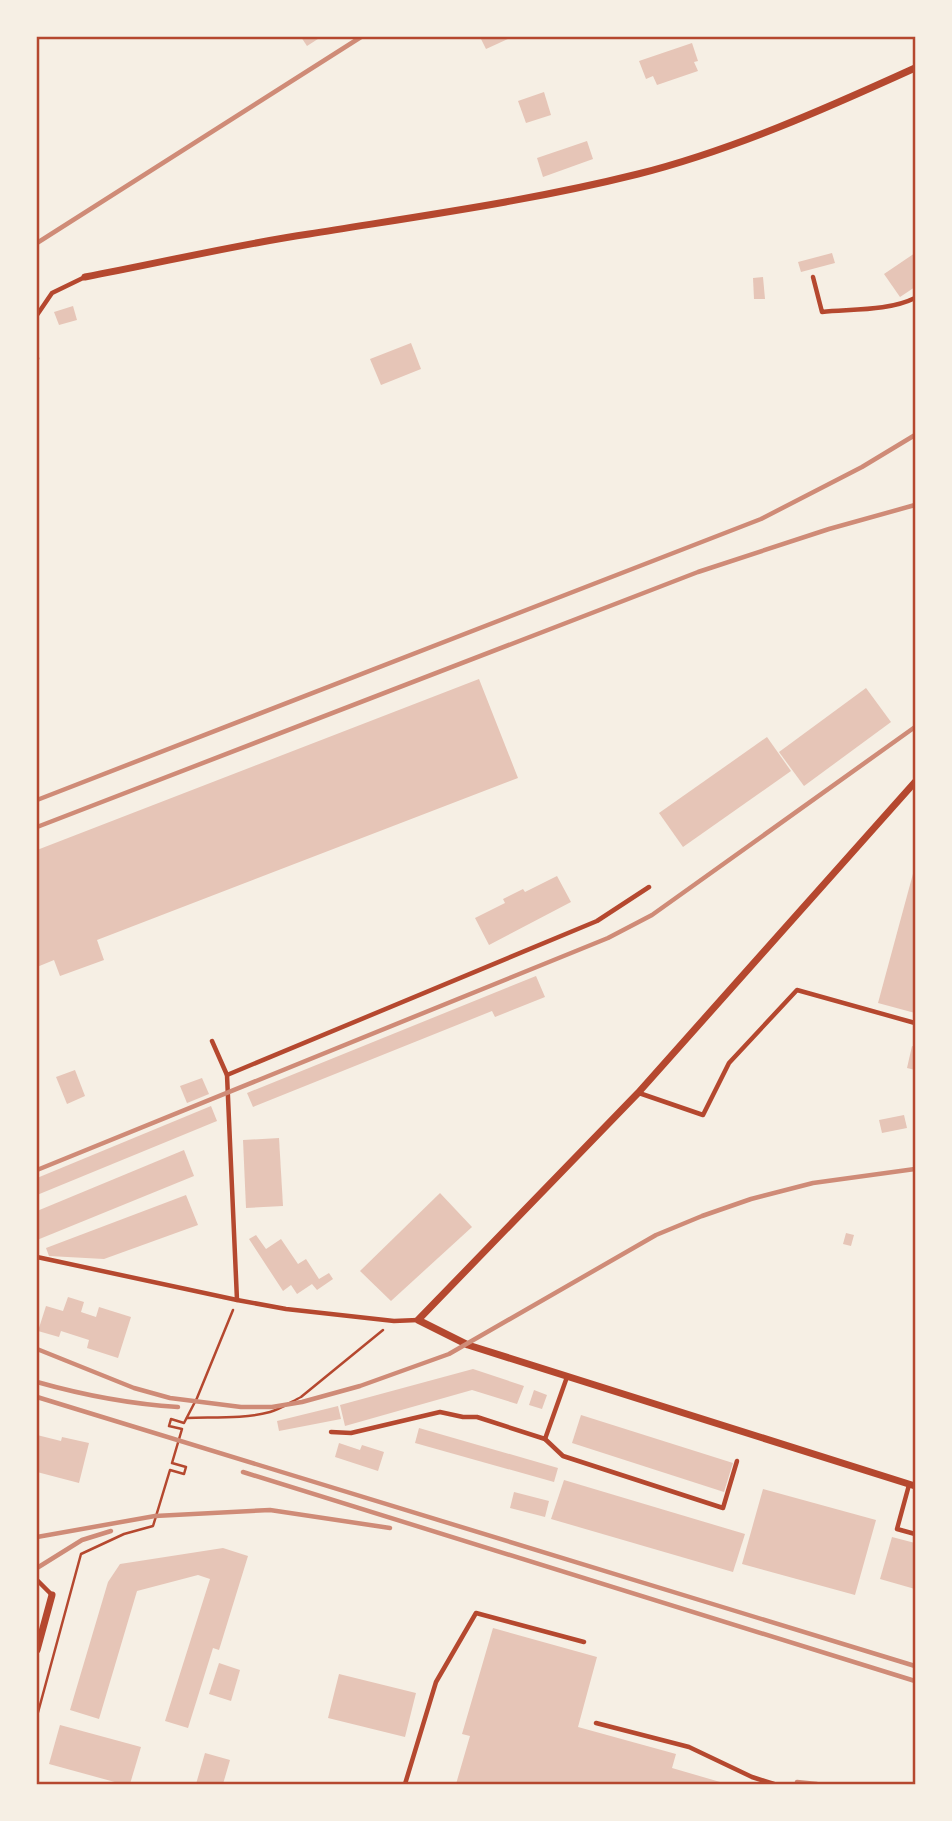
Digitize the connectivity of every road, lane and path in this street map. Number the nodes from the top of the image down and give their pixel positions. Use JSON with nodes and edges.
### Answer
{"nodes":[{"id":1,"x":915,"y":68,"type":"edge"},
{"id":2,"x":813,"y":276,"type":"dead end"},
{"id":3,"x":85,"y":277,"type":"joint"},
{"id":4,"x":915,"y":298,"type":"edge"},
{"id":5,"x":37,"y":315,"type":"edge"},
{"id":6,"x":915,"y":782,"type":"edge"},
{"id":7,"x":649,"y":887,"type":"dead end"},
{"id":8,"x":915,"y":1023,"type":"edge"},
{"id":9,"x":212,"y":1041,"type":"dead end"},
{"id":10,"x":228,"y":1076,"type":"junction"},
{"id":11,"x":638,"y":1093,"type":"junction"},
{"id":12,"x":37,"y":1257,"type":"edge"},
{"id":13,"x":237,"y":1300,"type":"junction"},
{"id":14,"x":418,"y":1320,"type":"junction"},
{"id":15,"x":394,"y":1321,"type":"junction"},
{"id":16,"x":567,"y":1376,"type":"junction"},
{"id":17,"x":187,"y":1418,"type":"junction"},
{"id":18,"x":331,"y":1432,"type":"dead end"},
{"id":19,"x":545,"y":1439,"type":"junction"},
{"id":20,"x":737,"y":1461,"type":"dead end"},
{"id":21,"x":912,"y":1485,"type":"edge"},
{"id":22,"x":915,"y":1534,"type":"edge"},
{"id":23,"x":37,"y":1580,"type":"edge"},
{"id":24,"x":52,"y":1595,"type":"joint"},
{"id":25,"x":584,"y":1642,"type":"dead end"},
{"id":26,"x":37,"y":1650,"type":"edge"},
{"id":27,"x":37,"y":1716,"type":"edge"},
{"id":28,"x":596,"y":1723,"type":"dead end"},
{"id":29,"x":405,"y":1784,"type":"edge"},
{"id":30,"x":774,"y":1784,"type":"edge"}],
"edges":[{"from":1,"to":3,"type":"street"},
{"from":2,"to":4,"type":"lane"},
{"from":3,"to":5,"type":"lane"},
{"from":6,"to":11,"type":"street"},
{"from":7,"to":10,"type":"lane"},
{"from":8,"to":11,"type":"lane"},
{"from":9,"to":10,"type":"lane"},
{"from":10,"to":13,"type":"lane"},
{"from":11,"to":14,"type":"street"},
{"from":12,"to":13,"type":"lane"},
{"from":13,"to":15,"type":"lane"},
{"from":13,"to":17,"type":"path"},
{"from":14,"to":15,"type":"lane"},
{"from":14,"to":16,"type":"street"},
{"from":15,"to":17,"type":"path"},
{"from":16,"to":19,"type":"lane"},
{"from":16,"to":21,"type":"street"},
{"from":17,"to":27,"type":"path"},
{"from":18,"to":19,"type":"lane"},
{"from":19,"to":20,"type":"lane"},
{"from":21,"to":22,"type":"lane"},
{"from":23,"to":24,"type":"lane"},
{"from":24,"to":26,"type":"street"},
{"from":25,"to":29,"type":"lane"},
{"from":28,"to":30,"type":"lane"}]}
